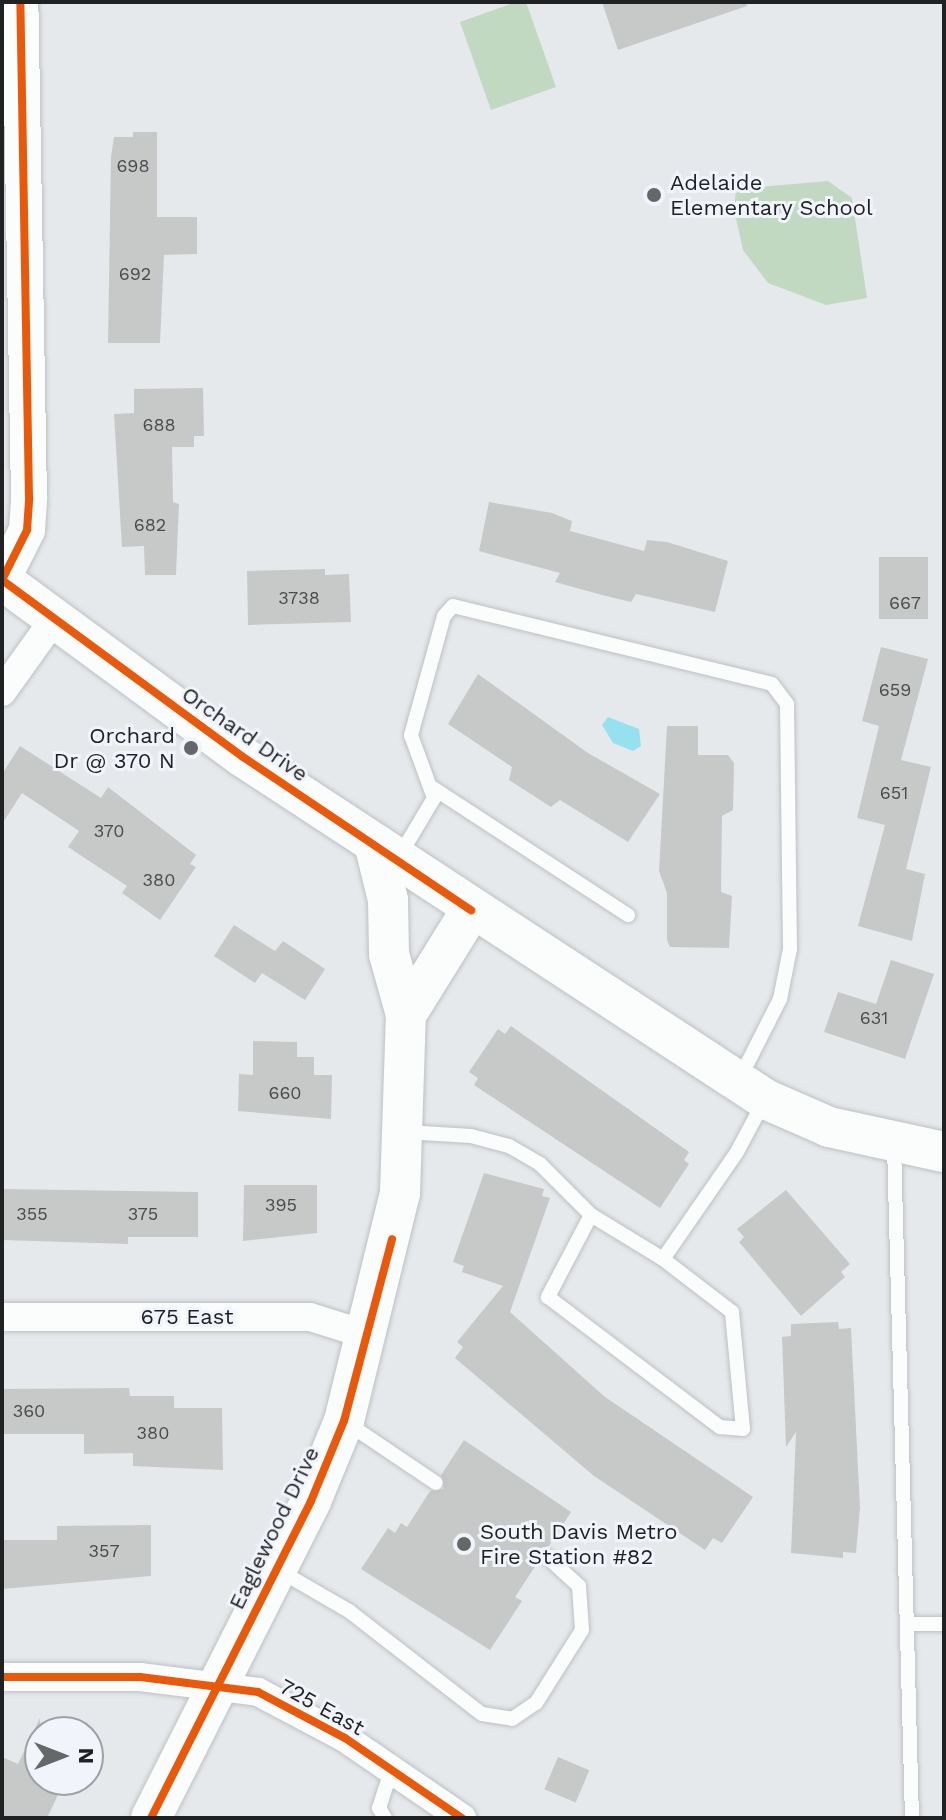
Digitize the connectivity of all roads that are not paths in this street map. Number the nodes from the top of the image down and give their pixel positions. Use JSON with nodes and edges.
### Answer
{"nodes":[{"id":1,"x":20,"y":2,"type":"edge"},
{"id":2,"x":2,"y":580,"type":"edge"},
{"id":3,"x":55,"y":618,"type":"junction"},
{"id":4,"x":2,"y":692,"type":"edge"},
{"id":5,"x":433,"y":788,"type":"junction"},
{"id":6,"x":386,"y":851,"type":"junction"},
{"id":7,"x":471,"y":910,"type":"junction"},
{"id":8,"x":628,"y":915,"type":"dead end"},
{"id":9,"x":406,"y":1015,"type":"junction"},
{"id":10,"x":751,"y":1090,"type":"junction"},
{"id":11,"x":404,"y":1132,"type":"junction"},
{"id":12,"x":894,"y":1144,"type":"junction"},
{"id":13,"x":944,"y":1152,"type":"edge"},
{"id":14,"x":591,"y":1215,"type":"junction"},
{"id":15,"x":663,"y":1259,"type":"junction"},
{"id":16,"x":2,"y":1317,"type":"edge"},
{"id":17,"x":368,"y":1335,"type":"junction"},
{"id":18,"x":344,"y":1421,"type":"junction"},
{"id":19,"x":436,"y":1483,"type":"dead end"},
{"id":20,"x":544,"y":1554,"type":"dead end"},
{"id":21,"x":276,"y":1569,"type":"junction"},
{"id":22,"x":907,"y":1624,"type":"junction"},
{"id":23,"x":944,"y":1624,"type":"edge"},
{"id":24,"x":2,"y":1677,"type":"edge"},
{"id":25,"x":218,"y":1683,"type":"junction"},
{"id":26,"x":392,"y":1768,"type":"junction"},
{"id":27,"x":151,"y":1818,"type":"edge"},
{"id":28,"x":385,"y":1818,"type":"edge"},
{"id":29,"x":462,"y":1818,"type":"edge"},
{"id":30,"x":912,"y":1818,"type":"edge"}],
"edges":[{"from":1,"to":2,"type":"street"},
{"from":2,"to":3,"type":"main road","name":"Orchard Drive"},
{"from":3,"to":4,"type":"street"},
{"from":3,"to":6,"type":"main road","name":"Orchard Drive"},
{"from":5,"to":6,"type":"lane"},
{"from":5,"to":8,"type":"lane"},
{"from":5,"to":10,"type":"lane"},
{"from":6,"to":7,"type":"main road","name":"Orchard Drive"},
{"from":6,"to":9,"type":"main road"},
{"from":7,"to":9,"type":"main road"},
{"from":7,"to":10,"type":"main road","name":"Orchard Drive"},
{"from":9,"to":11,"type":"main road","name":"Eaglewood Drive"},
{"from":10,"to":12,"type":"main road","name":"Orchard Drive"},
{"from":10,"to":15,"type":"lane"},
{"from":11,"to":14,"type":"lane"},
{"from":11,"to":17,"type":"main road","name":"Eaglewood Drive"},
{"from":12,"to":13,"type":"main road","name":"Orchard Drive"},
{"from":12,"to":22,"type":"lane"},
{"from":14,"to":15,"type":"lane"},
{"from":14,"to":15,"type":"lane"},
{"from":16,"to":17,"type":"street","name":"675 East"},
{"from":17,"to":18,"type":"main road","name":"Eaglewood Drive"},
{"from":18,"to":19,"type":"lane"},
{"from":18,"to":21,"type":"main road","name":"Eaglewood Drive"},
{"from":20,"to":21,"type":"lane"},
{"from":21,"to":25,"type":"main road","name":"Eaglewood Drive"},
{"from":22,"to":23,"type":"lane"},
{"from":22,"to":30,"type":"lane"},
{"from":24,"to":25,"type":"street","name":"725 East"},
{"from":25,"to":26,"type":"street","name":"725 East"},
{"from":25,"to":27,"type":"main road","name":"Eaglewood Drive"},
{"from":26,"to":28,"type":"lane"},
{"from":26,"to":29,"type":"street","name":"725 East"}]}
